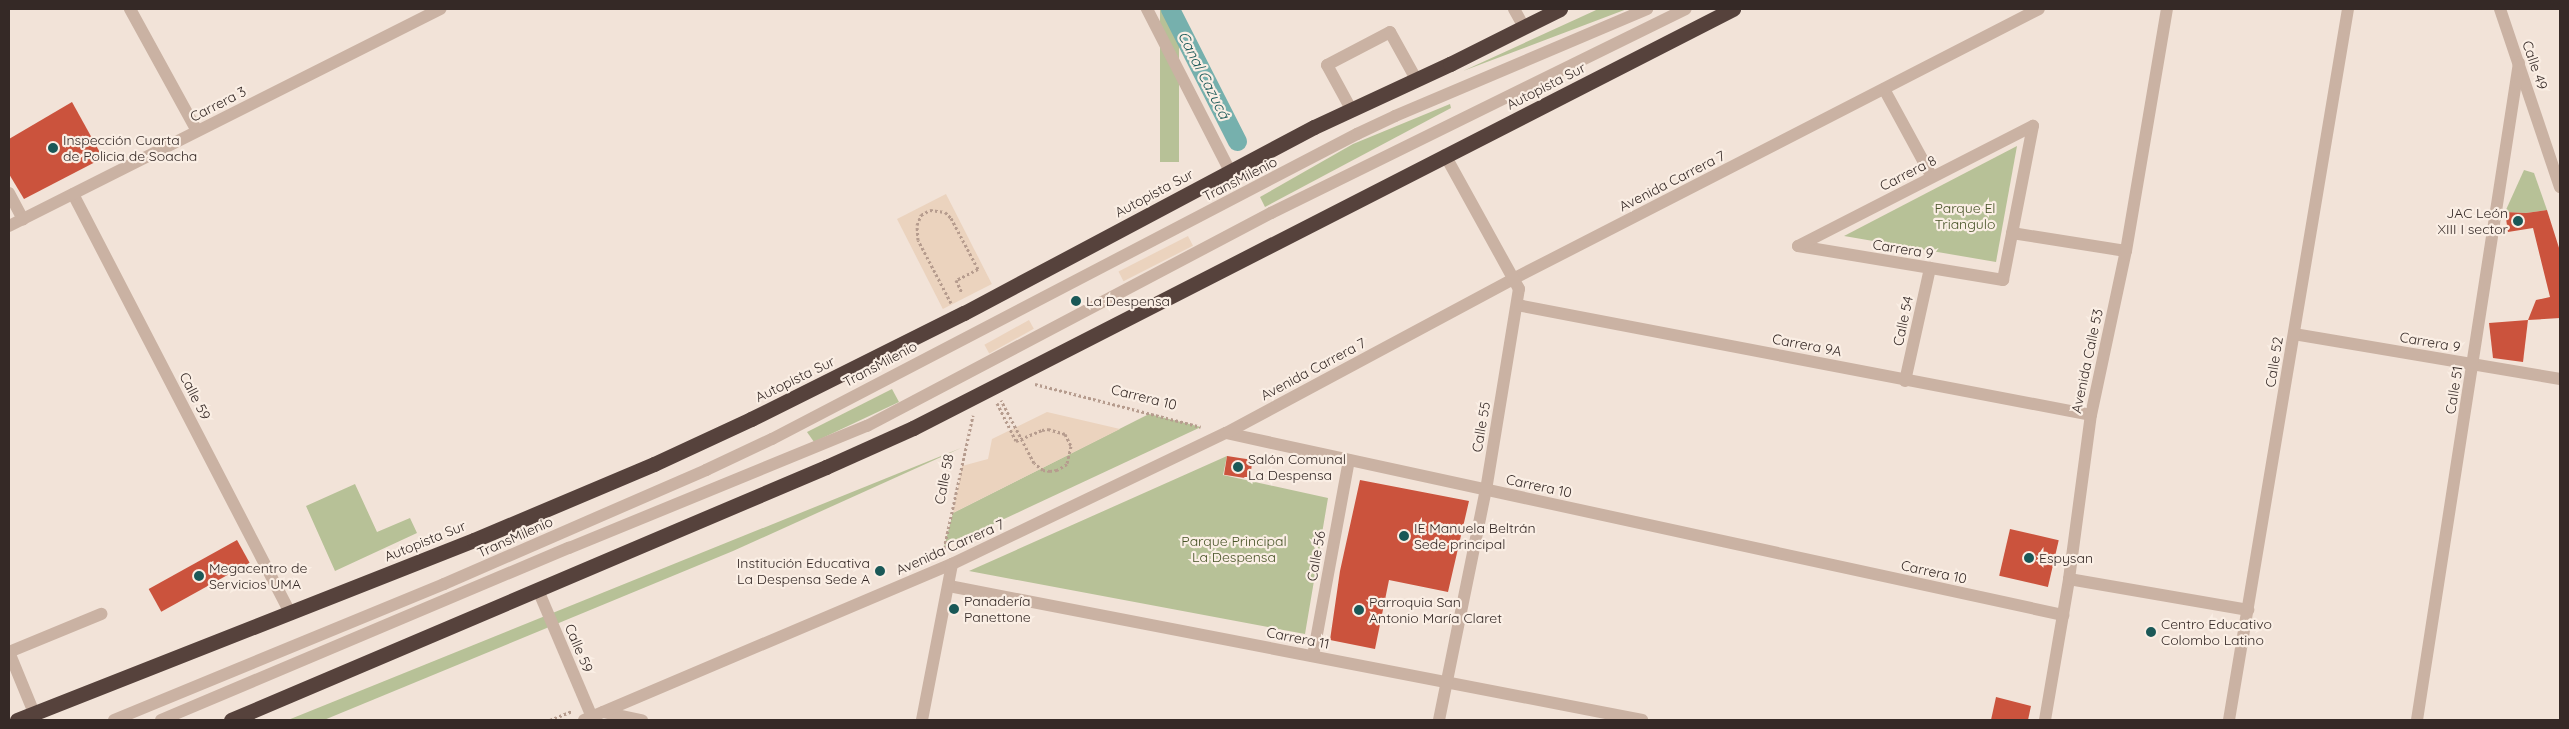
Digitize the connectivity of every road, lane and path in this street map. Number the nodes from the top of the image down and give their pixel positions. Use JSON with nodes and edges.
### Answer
{"nodes":[{"id":1,"x":130,"y":9,"type":"edge"},
{"id":2,"x":440,"y":9,"type":"edge"},
{"id":3,"x":1147,"y":9,"type":"edge"},
{"id":4,"x":1514,"y":9,"type":"edge"},
{"id":5,"x":1560,"y":9,"type":"edge"},
{"id":6,"x":1647,"y":9,"type":"edge"},
{"id":7,"x":1685,"y":9,"type":"edge"},
{"id":8,"x":1733,"y":9,"type":"edge"},
{"id":9,"x":2040,"y":9,"type":"edge"},
{"id":10,"x":2167,"y":9,"type":"edge"},
{"id":11,"x":2348,"y":9,"type":"edge"},
{"id":12,"x":2500,"y":9,"type":"edge"},
{"id":13,"x":1524,"y":27,"type":"junction"},
{"id":14,"x":2519,"y":63,"type":"junction"},
{"id":15,"x":1416,"y":79,"type":"junction"},
{"id":16,"x":1884,"y":89,"type":"junction"},
{"id":17,"x":1351,"y":109,"type":"junction"},
{"id":18,"x":197,"y":132,"type":"junction"},
{"id":19,"x":1446,"y":155,"type":"junction"},
{"id":20,"x":1230,"y":172,"type":"junction"},
{"id":21,"x":1932,"y":177,"type":"junction"},
{"id":22,"x":2560,"y":187,"type":"edge"},
{"id":23,"x":9,"y":193,"type":"edge"},
{"id":24,"x":73,"y":194,"type":"junction"},
{"id":25,"x":23,"y":219,"type":"junction"},
{"id":26,"x":9,"y":226,"type":"edge"},
{"id":27,"x":2012,"y":233,"type":"junction"},
{"id":28,"x":1798,"y":246,"type":"joint"},
{"id":29,"x":2126,"y":251,"type":"junction"},
{"id":30,"x":1930,"y":268,"type":"junction"},
{"id":31,"x":1514,"y":279,"type":"junction"},
{"id":32,"x":956,"y":280,"type":"dead end"},
{"id":33,"x":962,"y":293,"type":"dead end"},
{"id":34,"x":1517,"y":305,"type":"junction"},
{"id":35,"x":2294,"y":334,"type":"junction"},
{"id":36,"x":2473,"y":364,"type":"junction"},
{"id":37,"x":1010,"y":378,"type":"junction"},
{"id":38,"x":2560,"y":379,"type":"edge"},
{"id":39,"x":1905,"y":381,"type":"junction"},
{"id":40,"x":983,"y":392,"type":"junction"},
{"id":41,"x":2091,"y":415,"type":"junction"},
{"id":42,"x":1226,"y":434,"type":"junction"},
{"id":43,"x":1349,"y":460,"type":"junction"},
{"id":44,"x":1034,"y":463,"type":"dead end"},
{"id":45,"x":1486,"y":490,"type":"junction"},
{"id":46,"x":951,"y":551,"type":"dead end"},
{"id":47,"x":943,"y":553,"type":"junction"},
{"id":48,"x":934,"y":557,"type":"dead end"},
{"id":49,"x":952,"y":564,"type":"junction"},
{"id":50,"x":939,"y":569,"type":"junction"},
{"id":51,"x":2069,"y":580,"type":"junction"},
{"id":52,"x":949,"y":586,"type":"junction"},
{"id":53,"x":538,"y":590,"type":"junction"},
{"id":54,"x":2248,"y":610,"type":"junction"},
{"id":55,"x":290,"y":613,"type":"junction"},
{"id":56,"x":102,"y":614,"type":"dead end"},
{"id":57,"x":2063,"y":616,"type":"junction"},
{"id":58,"x":9,"y":652,"type":"edge"},
{"id":59,"x":1313,"y":656,"type":"junction"},
{"id":60,"x":1447,"y":682,"type":"junction"},
{"id":61,"x":587,"y":705,"type":"junction"},
{"id":62,"x":34,"y":714,"type":"junction"},
{"id":63,"x":593,"y":716,"type":"edge"},
{"id":64,"x":17,"y":720,"type":"edge"},
{"id":65,"x":114,"y":720,"type":"edge"},
{"id":66,"x":161,"y":720,"type":"edge"},
{"id":67,"x":230,"y":720,"type":"edge"},
{"id":68,"x":550,"y":720,"type":"edge"},
{"id":69,"x":642,"y":720,"type":"edge"},
{"id":70,"x":922,"y":720,"type":"edge"},
{"id":71,"x":1439,"y":720,"type":"edge"},
{"id":72,"x":1642,"y":720,"type":"edge"},
{"id":73,"x":2045,"y":720,"type":"edge"},
{"id":74,"x":2229,"y":720,"type":"edge"},
{"id":75,"x":2417,"y":720,"type":"edge"}],
"edges":[{"from":1,"to":18,"type":"street"},
{"from":2,"to":18,"type":"street","name":"Carrera 3"},
{"from":3,"to":20,"type":"street"},
{"from":4,"to":13,"type":"street"},
{"from":5,"to":13,"type":"highway","name":"Autopista Sur"},
{"from":6,"to":65,"type":"street","name":"TransMilenio"},
{"from":7,"to":66,"type":"street"},
{"from":8,"to":19,"type":"highway","name":"Autopista Sur"},
{"from":9,"to":16,"type":"street","name":"Avenida Carrera 7"},
{"from":10,"to":29,"type":"street","name":"Avenida Calle 53"},
{"from":11,"to":35,"type":"street","name":"Calle 52"},
{"from":12,"to":14,"type":"street","name":"Calle 49"},
{"from":13,"to":15,"type":"highway","name":"Autopista Sur"},
{"from":14,"to":22,"type":"street","name":"Calle 49"},
{"from":14,"to":36,"type":"street","name":"Calle 51"},
{"from":15,"to":17,"type":"highway","name":"Autopista Sur"},
{"from":15,"to":17,"type":"street"},
{"from":16,"to":21,"type":"street"},
{"from":16,"to":31,"type":"street","name":"Avenida Carrera 7"},
{"from":17,"to":20,"type":"highway","name":"Autopista Sur"},
{"from":18,"to":24,"type":"street","name":"Carrera 3"},
{"from":19,"to":31,"type":"street","name":"Calle 55"},
{"from":19,"to":37,"type":"highway","name":"Autopista Sur"},
{"from":20,"to":55,"type":"highway","name":"Autopista Sur"},
{"from":21,"to":27,"type":"street","name":"Carrera 8"},
{"from":21,"to":28,"type":"street","name":"Carrera 8"},
{"from":23,"to":25,"type":"street"},
{"from":24,"to":25,"type":"street","name":"Carrera 3"},
{"from":24,"to":55,"type":"street","name":"Calle 59"},
{"from":25,"to":26,"type":"street","name":"Carrera 3"},
{"from":27,"to":29,"type":"street"},
{"from":27,"to":30,"type":"street","name":"Carrera 9"},
{"from":28,"to":30,"type":"street","name":"Carrera 9"},
{"from":29,"to":41,"type":"street","name":"Avenida Calle 53"},
{"from":30,"to":39,"type":"street","name":"Calle 54"},
{"from":31,"to":34,"type":"street","name":"Calle 55"},
{"from":31,"to":42,"type":"street","name":"Avenida Carrera 7"},
{"from":32,"to":33,"type":"path"},
{"from":34,"to":39,"type":"street","name":"Carrera 9A"},
{"from":34,"to":45,"type":"street","name":"Calle 55"},
{"from":35,"to":36,"type":"street","name":"Carrera 9"},
{"from":35,"to":54,"type":"street","name":"Calle 52"},
{"from":36,"to":38,"type":"street","name":"Carrera 9"},
{"from":36,"to":75,"type":"street","name":"Calle 51"},
{"from":37,"to":40,"type":"highway","name":"Autopista Sur"},
{"from":37,"to":42,"type":"path","name":"Carrera 10"},
{"from":39,"to":41,"type":"street","name":"Carrera 9A"},
{"from":40,"to":44,"type":"path"},
{"from":40,"to":47,"type":"path","name":"Calle 58"},
{"from":40,"to":53,"type":"highway","name":"Autopista Sur"},
{"from":41,"to":51,"type":"street","name":"Avenida Calle 53"},
{"from":42,"to":43,"type":"street","name":"Carrera 10"},
{"from":42,"to":49,"type":"street","name":"Avenida Carrera 7"},
{"from":43,"to":45,"type":"street","name":"Carrera 10"},
{"from":43,"to":59,"type":"street","name":"Calle 56"},
{"from":45,"to":57,"type":"street","name":"Carrera 10"},
{"from":45,"to":60,"type":"street","name":"Calle 55"},
{"from":46,"to":47,"type":"path"},
{"from":47,"to":48,"type":"path"},
{"from":47,"to":50,"type":"path","name":"Calle 58"},
{"from":49,"to":50,"type":"street","name":"Avenida Carrera 7"},
{"from":49,"to":52,"type":"street"},
{"from":50,"to":63,"type":"street","name":"Avenida Carrera 7"},
{"from":51,"to":54,"type":"street"},
{"from":51,"to":57,"type":"street","name":"Avenida Calle 53"},
{"from":52,"to":59,"type":"street","name":"Carrera 11"},
{"from":52,"to":70,"type":"street"},
{"from":53,"to":61,"type":"street","name":"Calle 59"},
{"from":53,"to":67,"type":"highway","name":"Autopista Sur"},
{"from":54,"to":74,"type":"street","name":"Calle 52"},
{"from":55,"to":62,"type":"highway","name":"Autopista Sur"},
{"from":56,"to":58,"type":"street"},
{"from":57,"to":73,"type":"street","name":"Avenida Calle 53"},
{"from":58,"to":62,"type":"street"},
{"from":59,"to":60,"type":"street","name":"Carrera 11"},
{"from":60,"to":71,"type":"street","name":"Calle 55"},
{"from":60,"to":72,"type":"street","name":"Carrera 11"},
{"from":61,"to":63,"type":"street","name":"Calle 59"},
{"from":61,"to":68,"type":"path"},
{"from":62,"to":64,"type":"highway","name":"Autopista Sur"},
{"from":63,"to":69,"type":"street"}]}
